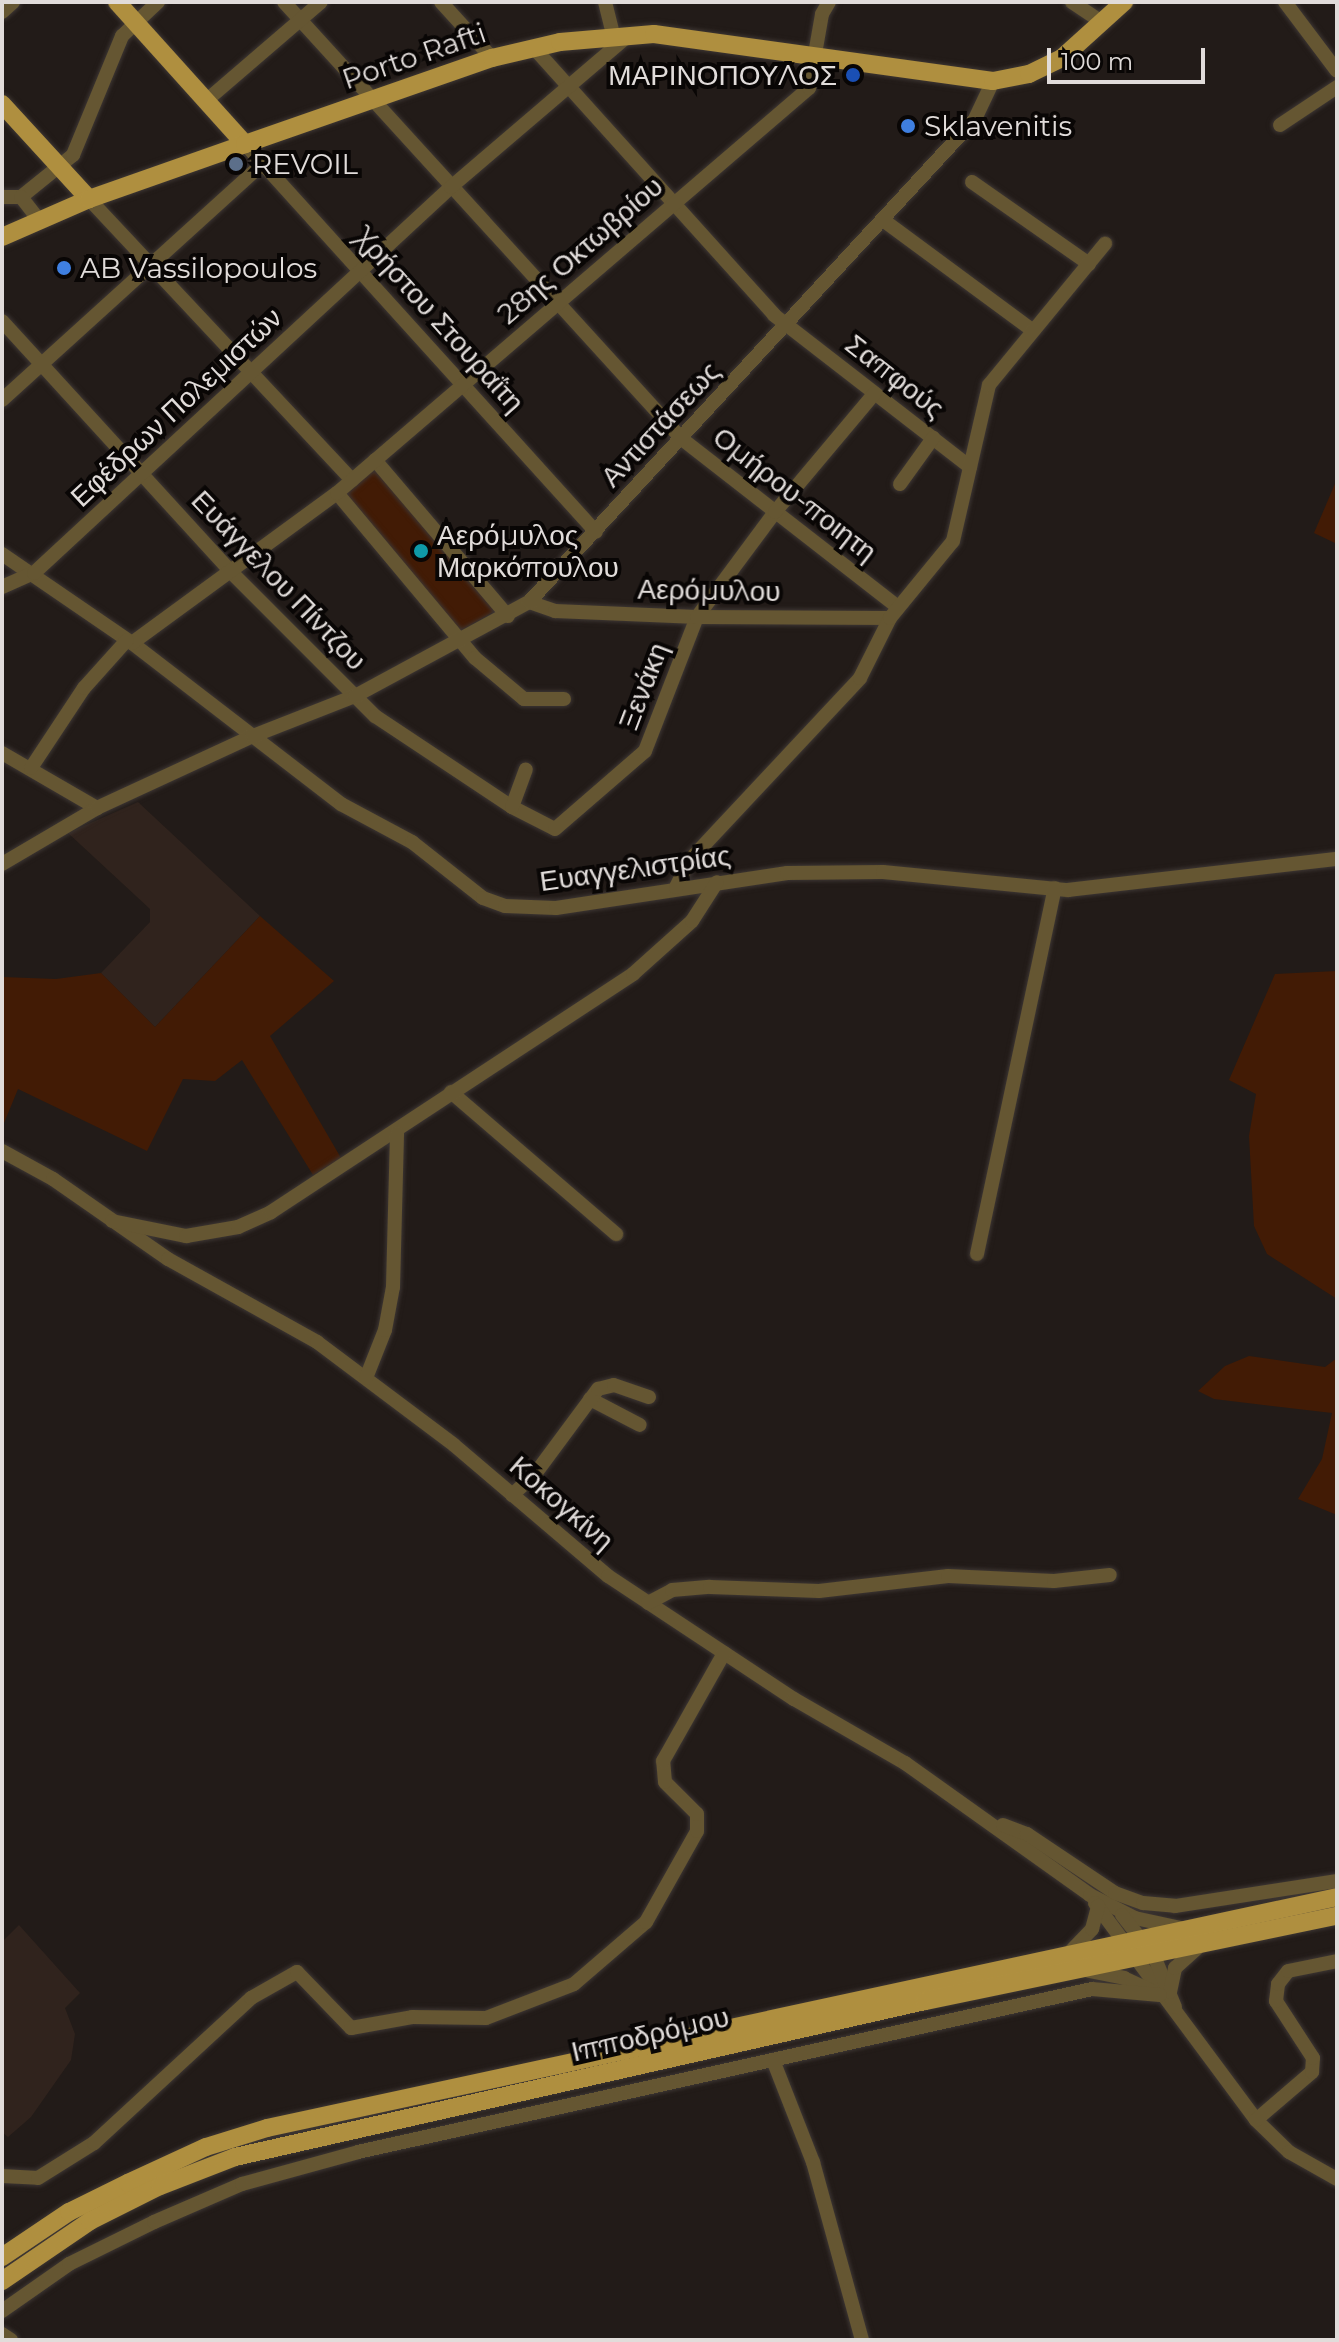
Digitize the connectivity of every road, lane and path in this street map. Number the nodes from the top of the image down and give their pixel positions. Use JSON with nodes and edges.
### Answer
{"nodes":[{"id":1,"x":13,"y":2,"type":"edge"},
{"id":2,"x":117,"y":2,"type":"edge"},
{"id":3,"x":158,"y":2,"type":"edge"},
{"id":4,"x":284,"y":2,"type":"edge"},
{"id":5,"x":321,"y":2,"type":"edge"},
{"id":6,"x":441,"y":2,"type":"edge"},
{"id":7,"x":605,"y":2,"type":"edge"},
{"id":8,"x":829,"y":2,"type":"edge"},
{"id":9,"x":1072,"y":2,"type":"edge"},
{"id":10,"x":1124,"y":2,"type":"edge"},
{"id":11,"x":1285,"y":2,"type":"edge"},
{"id":12,"x":2,"y":12,"type":"edge"},
{"id":13,"x":300,"y":19,"type":"junction"},
{"id":14,"x":137,"y":22,"type":"junction"},
{"id":15,"x":1102,"y":22,"type":"junction"},
{"id":16,"x":622,"y":34,"type":"junction"},
{"id":17,"x":534,"y":48,"type":"junction"},
{"id":18,"x":492,"y":58,"type":"junction"},
{"id":19,"x":814,"y":59,"type":"junction"},
{"id":20,"x":1337,"y":71,"type":"edge"},
{"id":21,"x":993,"y":81,"type":"junction"},
{"id":22,"x":565,"y":87,"type":"junction"},
{"id":23,"x":1337,"y":87,"type":"edge"},
{"id":24,"x":373,"y":99,"type":"junction"},
{"id":25,"x":207,"y":100,"type":"junction"},
{"id":26,"x":2,"y":104,"type":"edge"},
{"id":27,"x":1280,"y":125,"type":"dead end"},
{"id":28,"x":245,"y":144,"type":"junction"},
{"id":29,"x":263,"y":163,"type":"junction"},
{"id":30,"x":60,"y":167,"type":"junction"},
{"id":31,"x":972,"y":182,"type":"dead end"},
{"id":32,"x":451,"y":187,"type":"junction"},
{"id":33,"x":2,"y":197,"type":"edge"},
{"id":34,"x":21,"y":197,"type":"junction"},
{"id":35,"x":89,"y":199,"type":"junction"},
{"id":36,"x":674,"y":205,"type":"junction"},
{"id":37,"x":883,"y":220,"type":"junction"},
{"id":38,"x":40,"y":221,"type":"junction"},
{"id":39,"x":2,"y":237,"type":"edge"},
{"id":40,"x":1105,"y":244,"type":"dead end"},
{"id":41,"x":1089,"y":264,"type":"junction"},
{"id":42,"x":151,"y":265,"type":"junction"},
{"id":43,"x":360,"y":271,"type":"junction"},
{"id":44,"x":557,"y":305,"type":"junction"},
{"id":45,"x":2,"y":321,"type":"edge"},
{"id":46,"x":788,"y":325,"type":"junction"},
{"id":47,"x":1032,"y":330,"type":"junction"},
{"id":48,"x":41,"y":365,"type":"junction"},
{"id":49,"x":253,"y":374,"type":"junction"},
{"id":50,"x":463,"y":384,"type":"junction"},
{"id":51,"x":875,"y":393,"type":"junction"},
{"id":52,"x":2,"y":400,"type":"edge"},
{"id":53,"x":933,"y":438,"type":"junction"},
{"id":54,"x":682,"y":439,"type":"junction"},
{"id":55,"x":375,"y":460,"type":"junction"},
{"id":56,"x":970,"y":467,"type":"junction"},
{"id":57,"x":142,"y":476,"type":"junction"},
{"id":58,"x":352,"y":480,"type":"junction"},
{"id":59,"x":900,"y":484,"type":"dead end"},
{"id":60,"x":337,"y":493,"type":"junction"},
{"id":61,"x":775,"y":512,"type":"junction"},
{"id":62,"x":596,"y":532,"type":"junction"},
{"id":63,"x":2,"y":554,"type":"edge"},
{"id":64,"x":231,"y":572,"type":"junction"},
{"id":65,"x":34,"y":573,"type":"junction"},
{"id":66,"x":2,"y":587,"type":"edge"},
{"id":67,"x":529,"y":602,"type":"junction"},
{"id":68,"x":894,"y":612,"type":"junction"},
{"id":69,"x":508,"y":616,"type":"junction"},
{"id":70,"x":697,"y":617,"type":"junction"},
{"id":71,"x":129,"y":641,"type":"junction"},
{"id":72,"x":461,"y":641,"type":"junction"},
{"id":73,"x":355,"y":696,"type":"junction"},
{"id":74,"x":564,"y":699,"type":"dead end"},
{"id":75,"x":253,"y":736,"type":"junction"},
{"id":76,"x":2,"y":753,"type":"edge"},
{"id":77,"x":31,"y":768,"type":"junction"},
{"id":78,"x":526,"y":769,"type":"dead end"},
{"id":79,"x":512,"y":807,"type":"junction"},
{"id":80,"x":97,"y":808,"type":"junction"},
{"id":81,"x":555,"y":829,"type":"joint"},
{"id":82,"x":1337,"y":859,"type":"edge"},
{"id":83,"x":2,"y":864,"type":"edge"},
{"id":84,"x":717,"y":882,"type":"junction"},
{"id":85,"x":676,"y":887,"type":"junction"},
{"id":86,"x":1055,"y":888,"type":"junction"},
{"id":87,"x":451,"y":1092,"type":"junction"},
{"id":88,"x":397,"y":1133,"type":"junction"},
{"id":89,"x":2,"y":1151,"type":"edge"},
{"id":90,"x":112,"y":1221,"type":"junction"},
{"id":91,"x":616,"y":1234,"type":"dead end"},
{"id":92,"x":977,"y":1254,"type":"dead end"},
{"id":93,"x":366,"y":1378,"type":"junction"},
{"id":94,"x":649,"y":1397,"type":"dead end"},
{"id":95,"x":590,"y":1399,"type":"junction"},
{"id":96,"x":640,"y":1425,"type":"dead end"},
{"id":97,"x":512,"y":1495,"type":"junction"},
{"id":98,"x":1110,"y":1575,"type":"dead end"},
{"id":99,"x":648,"y":1603,"type":"junction"},
{"id":100,"x":724,"y":1653,"type":"junction"},
{"id":101,"x":980,"y":1816,"type":"junction"},
{"id":102,"x":1337,"y":1881,"type":"edge"},
{"id":103,"x":1337,"y":1897,"type":"edge"},
{"id":104,"x":1094,"y":1900,"type":"junction"},
{"id":105,"x":1116,"y":1910,"type":"junction"},
{"id":106,"x":1337,"y":1916,"type":"edge"},
{"id":107,"x":1198,"y":1937,"type":"junction"},
{"id":108,"x":1134,"y":1941,"type":"junction"},
{"id":109,"x":1066,"y":1955,"type":"junction"},
{"id":110,"x":1145,"y":1958,"type":"junction"},
{"id":111,"x":1337,"y":1961,"type":"edge"},
{"id":112,"x":1085,"y":1971,"type":"junction"},
{"id":113,"x":1165,"y":1994,"type":"junction"},
{"id":114,"x":773,"y":2060,"type":"junction"},
{"id":115,"x":1256,"y":2120,"type":"junction"},
{"id":116,"x":2,"y":2176,"type":"edge"},
{"id":117,"x":1337,"y":2179,"type":"edge"},
{"id":118,"x":2,"y":2257,"type":"edge"},
{"id":119,"x":2,"y":2281,"type":"edge"},
{"id":120,"x":2,"y":2311,"type":"edge"},
{"id":121,"x":2,"y":2334,"type":"edge"},
{"id":122,"x":11,"y":2340,"type":"edge"},
{"id":123,"x":862,"y":2340,"type":"edge"}],
"edges":[{"from":1,"to":12,"type":"street"},
{"from":2,"to":14,"type":"main road"},
{"from":3,"to":14,"type":"street"},
{"from":4,"to":13,"type":"street","name":"Ομήρου-ποιητη"},
{"from":5,"to":13,"type":"street"},
{"from":6,"to":18,"type":"street"},
{"from":7,"to":16,"type":"street"},
{"from":8,"to":19,"type":"street","name":"28ης Οκτωβρίου"},
{"from":9,"to":15,"type":"street"},
{"from":10,"to":15,"type":"main road","name":"Porto Rafti"},
{"from":11,"to":20,"type":"street"},
{"from":13,"to":24,"type":"street","name":"Ομήρου-ποιητη"},
{"from":13,"to":25,"type":"street"},
{"from":14,"to":25,"type":"main road"},
{"from":14,"to":30,"type":"street"},
{"from":15,"to":21,"type":"main road","name":"Porto Rafti"},
{"from":16,"to":17,"type":"main road","name":"Porto Rafti"},
{"from":16,"to":19,"type":"main road","name":"Porto Rafti"},
{"from":16,"to":22,"type":"street","name":"Εφέδρων Πολεμιστών"},
{"from":17,"to":18,"type":"main road","name":"Porto Rafti"},
{"from":17,"to":22,"type":"street","name":"Σαπφούς"},
{"from":18,"to":24,"type":"main road","name":"Porto Rafti"},
{"from":19,"to":21,"type":"main road","name":"Porto Rafti"},
{"from":19,"to":36,"type":"street","name":"28ης Οκτωβρίου"},
{"from":21,"to":37,"type":"street","name":"Αντιστάσεως"},
{"from":22,"to":32,"type":"street","name":"Εφέδρων Πολεμιστών"},
{"from":22,"to":36,"type":"street","name":"Σαπφούς"},
{"from":23,"to":27,"type":"street"},
{"from":24,"to":28,"type":"main road","name":"Porto Rafti"},
{"from":24,"to":32,"type":"street","name":"Ομήρου-ποιητη"},
{"from":25,"to":28,"type":"main road"},
{"from":26,"to":30,"type":"main road"},
{"from":28,"to":29,"type":"street","name":"Χρήστου Στουραΐτη"},
{"from":28,"to":35,"type":"main road","name":"Porto Rafti"},
{"from":29,"to":42,"type":"street"},
{"from":29,"to":43,"type":"street","name":"Χρήστου Στουραΐτη"},
{"from":30,"to":34,"type":"street"},
{"from":30,"to":35,"type":"main road"},
{"from":31,"to":41,"type":"street"},
{"from":32,"to":43,"type":"street","name":"Εφέδρων Πολεμιστών"},
{"from":32,"to":44,"type":"street","name":"Ομήρου-ποιητη"},
{"from":33,"to":34,"type":"street"},
{"from":34,"to":38,"type":"street"},
{"from":35,"to":38,"type":"main road","name":"Porto Rafti"},
{"from":35,"to":42,"type":"street"},
{"from":36,"to":44,"type":"street","name":"28ης Οκτωβρίου"},
{"from":36,"to":46,"type":"street","name":"Σαπφούς"},
{"from":37,"to":46,"type":"street","name":"Αντιστάσεως"},
{"from":37,"to":47,"type":"street"},
{"from":38,"to":39,"type":"main road","name":"Porto Rafti"},
{"from":40,"to":41,"type":"street"},
{"from":41,"to":47,"type":"street"},
{"from":42,"to":48,"type":"street"},
{"from":42,"to":49,"type":"street"},
{"from":43,"to":49,"type":"street","name":"Εφέδρων Πολεμιστών"},
{"from":43,"to":50,"type":"street","name":"Χρήστου Στουραΐτη"},
{"from":44,"to":50,"type":"street","name":"28ης Οκτωβρίου"},
{"from":44,"to":54,"type":"street","name":"Ομήρου-ποιητη"},
{"from":45,"to":48,"type":"street","name":"Ευάγγελου Πίντζου"},
{"from":46,"to":51,"type":"street","name":"Σαπφούς"},
{"from":46,"to":54,"type":"street","name":"Αντιστάσεως"},
{"from":47,"to":56,"type":"street"},
{"from":48,"to":52,"type":"street"},
{"from":48,"to":57,"type":"street","name":"Ευάγγελου Πίντζου"},
{"from":49,"to":57,"type":"street","name":"Εφέδρων Πολεμιστών"},
{"from":49,"to":58,"type":"street"},
{"from":50,"to":55,"type":"street","name":"28ης Οκτωβρίου"},
{"from":50,"to":62,"type":"street","name":"Χρήστου Στουραΐτη"},
{"from":51,"to":53,"type":"street","name":"Σαπφούς"},
{"from":51,"to":61,"type":"street","name":"Ξενάκη"},
{"from":53,"to":56,"type":"street","name":"Σαπφούς"},
{"from":53,"to":59,"type":"street"},
{"from":54,"to":61,"type":"street","name":"Ομήρου-ποιητη"},
{"from":54,"to":62,"type":"street","name":"Αντιστάσεως"},
{"from":55,"to":58,"type":"street","name":"28ης Οκτωβρίου"},
{"from":55,"to":69,"type":"street"},
{"from":56,"to":68,"type":"street"},
{"from":57,"to":64,"type":"street","name":"Ευάγγελου Πίντζου"},
{"from":57,"to":65,"type":"street","name":"Εφέδρων Πολεμιστών"},
{"from":58,"to":60,"type":"street","name":"28ης Οκτωβρίου"},
{"from":60,"to":64,"type":"street","name":"28ης Οκτωβρίου"},
{"from":60,"to":72,"type":"street"},
{"from":61,"to":68,"type":"street","name":"Ομήρου-ποιητη"},
{"from":61,"to":70,"type":"street","name":"Ξενάκη"},
{"from":62,"to":67,"type":"street","name":"Αντιστάσεως"},
{"from":63,"to":65,"type":"street","name":"Ευαγγελιστρίας"},
{"from":64,"to":71,"type":"street","name":"28ης Οκτωβρίου"},
{"from":64,"to":73,"type":"street","name":"Ευάγγελου Πίντζου"},
{"from":65,"to":66,"type":"street","name":"Εφέδρων Πολεμιστών"},
{"from":65,"to":71,"type":"street","name":"Ευαγγελιστρίας"},
{"from":67,"to":69,"type":"street","name":"Αντιστάσεως"},
{"from":67,"to":70,"type":"street","name":"Αερόμυλου"},
{"from":68,"to":70,"type":"street","name":"Αερόμυλου"},
{"from":68,"to":85,"type":"street"},
{"from":69,"to":72,"type":"street","name":"Αντιστάσεως"},
{"from":70,"to":81,"type":"street","name":"Ξενάκη"},
{"from":71,"to":75,"type":"street","name":"Ευαγγελιστρίας"},
{"from":71,"to":77,"type":"street","name":"28ης Οκτωβρίου"},
{"from":72,"to":73,"type":"street","name":"Αντιστάσεως"},
{"from":72,"to":74,"type":"street"},
{"from":73,"to":75,"type":"street","name":"Αντιστάσεως"},
{"from":73,"to":79,"type":"street","name":"Ευάγγελου Πίντζου"},
{"from":75,"to":80,"type":"street","name":"Αντιστάσεως"},
{"from":75,"to":85,"type":"street","name":"Ευαγγελιστρίας"},
{"from":76,"to":77,"type":"street"},
{"from":77,"to":80,"type":"street"},
{"from":78,"to":79,"type":"street"},
{"from":79,"to":81,"type":"street","name":"Ευάγγελου Πίντζου"},
{"from":80,"to":83,"type":"street","name":"Αντιστάσεως"},
{"from":82,"to":86,"type":"street","name":"Ευαγγελιστρίας"},
{"from":84,"to":85,"type":"street","name":"Ευαγγελιστρίας"},
{"from":84,"to":86,"type":"street","name":"Ευαγγελιστρίας"},
{"from":84,"to":87,"type":"street"},
{"from":86,"to":92,"type":"street"},
{"from":87,"to":88,"type":"street"},
{"from":87,"to":91,"type":"street"},
{"from":88,"to":90,"type":"street"},
{"from":88,"to":93,"type":"street"},
{"from":89,"to":90,"type":"street","name":"Κοκογκίνη"},
{"from":90,"to":93,"type":"street","name":"Κοκογκίνη"},
{"from":93,"to":97,"type":"street","name":"Κοκογκίνη"},
{"from":94,"to":95,"type":"street"},
{"from":95,"to":96,"type":"street"},
{"from":95,"to":97,"type":"street"},
{"from":97,"to":99,"type":"street","name":"Κοκογκίνη"},
{"from":98,"to":99,"type":"street"},
{"from":99,"to":100,"type":"street","name":"Κοκογκίνη"},
{"from":100,"to":101,"type":"street","name":"Κοκογκίνη"},
{"from":100,"to":116,"type":"street"},
{"from":101,"to":102,"type":"street"},
{"from":101,"to":104,"type":"street","name":"Κοκογκίνη"},
{"from":103,"to":107,"type":"main road","name":"Ιπποδρόμου"},
{"from":104,"to":105,"type":"street"},
{"from":104,"to":108,"type":"street"},
{"from":104,"to":109,"type":"street"},
{"from":105,"to":107,"type":"street"},
{"from":105,"to":108,"type":"street"},
{"from":106,"to":107,"type":"main road","name":"Ιπποδρόμου"},
{"from":107,"to":108,"type":"main road","name":"Ιπποδρόμου"},
{"from":107,"to":110,"type":"main road","name":"Ιπποδρόμου"},
{"from":107,"to":113,"type":"street"},
{"from":108,"to":109,"type":"main road","name":"Ιπποδρόμου"},
{"from":108,"to":110,"type":"street"},
{"from":109,"to":118,"type":"main road","name":"Ιπποδρόμου"},
{"from":110,"to":112,"type":"main road","name":"Ιπποδρόμου"},
{"from":110,"to":113,"type":"street"},
{"from":111,"to":115,"type":"street"},
{"from":112,"to":113,"type":"street"},
{"from":112,"to":119,"type":"main road","name":"Ιπποδρόμου"},
{"from":113,"to":114,"type":"street"},
{"from":113,"to":115,"type":"street"},
{"from":114,"to":120,"type":"street"},
{"from":114,"to":123,"type":"street"},
{"from":115,"to":117,"type":"street"},
{"from":121,"to":122,"type":"street"}]}
